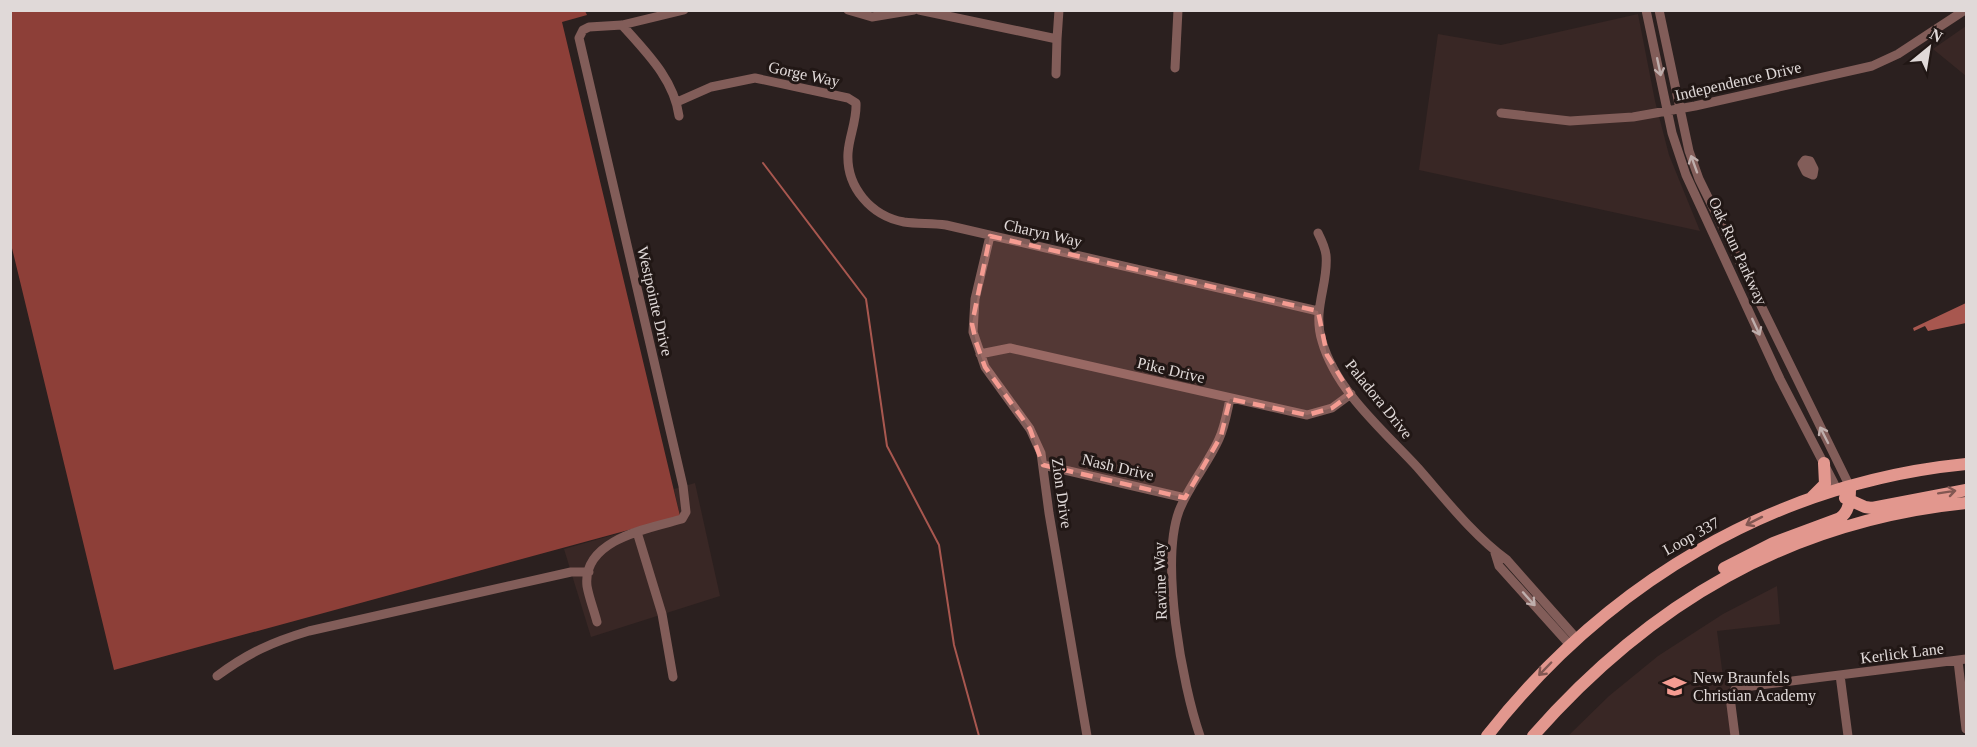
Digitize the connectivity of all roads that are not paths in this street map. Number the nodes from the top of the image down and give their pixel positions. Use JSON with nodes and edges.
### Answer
{"nodes":[{"id":1,"x":684,"y":10,"type":"edge"},
{"id":2,"x":848,"y":10,"type":"edge"},
{"id":3,"x":914,"y":10,"type":"edge"},
{"id":4,"x":919,"y":10,"type":"edge"},
{"id":5,"x":1059,"y":10,"type":"edge"},
{"id":6,"x":1178,"y":10,"type":"edge"},
{"id":7,"x":1646,"y":10,"type":"edge"},
{"id":8,"x":1659,"y":10,"type":"edge"},
{"id":9,"x":1965,"y":10,"type":"edge"},
{"id":10,"x":622,"y":25,"type":"junction"},
{"id":11,"x":1058,"y":39,"type":"junction"},
{"id":12,"x":1175,"y":68,"type":"dead end"},
{"id":13,"x":1056,"y":74,"type":"dead end"},
{"id":14,"x":677,"y":102,"type":"junction"},
{"id":15,"x":856,"y":103,"type":"joint"},
{"id":16,"x":1681,"y":109,"type":"junction"},
{"id":17,"x":1668,"y":112,"type":"junction"},
{"id":18,"x":1501,"y":113,"type":"dead end"},
{"id":19,"x":679,"y":116,"type":"dead end"},
{"id":20,"x":1318,"y":233,"type":"dead end"},
{"id":21,"x":990,"y":236,"type":"junction"},
{"id":22,"x":1318,"y":311,"type":"junction"},
{"id":23,"x":980,"y":354,"type":"junction"},
{"id":24,"x":1351,"y":394,"type":"junction"},
{"id":25,"x":1230,"y":399,"type":"junction"},
{"id":26,"x":1824,"y":462,"type":"junction"},
{"id":27,"x":1966,"y":464,"type":"edge"},
{"id":28,"x":1043,"y":465,"type":"junction"},
{"id":29,"x":1844,"y":489,"type":"junction"},
{"id":30,"x":1966,"y":490,"type":"edge"},
{"id":31,"x":1185,"y":498,"type":"junction"},
{"id":32,"x":1809,"y":500,"type":"junction"},
{"id":33,"x":1850,"y":501,"type":"junction"},
{"id":34,"x":1966,"y":503,"type":"edge"},
{"id":35,"x":637,"y":531,"type":"junction"},
{"id":36,"x":589,"y":572,"type":"junction"},
{"id":37,"x":597,"y":622,"type":"dead end"},
{"id":38,"x":1573,"y":642,"type":"junction"},
{"id":39,"x":1962,"y":660,"type":"edge"},
{"id":40,"x":1840,"y":675,"type":"junction"},
{"id":41,"x":217,"y":676,"type":"dead end"},
{"id":42,"x":674,"y":677,"type":"dead end"},
{"id":43,"x":1554,"y":713,"type":"junction"},
{"id":44,"x":1966,"y":729,"type":"edge"},
{"id":45,"x":1087,"y":736,"type":"edge"},
{"id":46,"x":1200,"y":736,"type":"edge"},
{"id":47,"x":1487,"y":736,"type":"edge"},
{"id":48,"x":1533,"y":736,"type":"edge"},
{"id":49,"x":1735,"y":736,"type":"edge"},
{"id":50,"x":1848,"y":736,"type":"edge"}],
"edges":[{"from":1,"to":10,"type":"street","name":"Westpointe Drive"},
{"from":2,"to":3,"type":"street"},
{"from":4,"to":11,"type":"street"},
{"from":5,"to":11,"type":"street"},
{"from":6,"to":12,"type":"street"},
{"from":7,"to":17,"type":"street","name":"Oak Run Parkway","one_way":true},
{"from":8,"to":16,"type":"street","name":"Oak Run Parkway"},
{"from":9,"to":16,"type":"street","name":"Independence Drive"},
{"from":10,"to":14,"type":"street"},
{"from":10,"to":35,"type":"street","name":"Westpointe Drive"},
{"from":11,"to":13,"type":"street"},
{"from":14,"to":15,"type":"street","name":"Gorge Way"},
{"from":14,"to":19,"type":"street"},
{"from":15,"to":21,"type":"street","name":"Charyn Way"},
{"from":16,"to":17,"type":"street","name":"Independence Drive"},
{"from":29,"to":16,"type":"street","name":"Oak Run Parkway","one_way":true},
{"from":17,"to":18,"type":"street","name":"Independence Drive"},
{"from":17,"to":26,"type":"street","name":"Oak Run Parkway","one_way":true},
{"from":20,"to":22,"type":"street","name":"Paladora Drive"},
{"from":21,"to":22,"type":"street","name":"Charyn Way"},
{"from":21,"to":23,"type":"street","name":"Zion Drive"},
{"from":22,"to":24,"type":"street","name":"Paladora Drive"},
{"from":23,"to":25,"type":"street","name":"Pike Drive"},
{"from":23,"to":28,"type":"street","name":"Zion Drive"},
{"from":24,"to":25,"type":"street","name":"Pike Drive"},
{"from":24,"to":38,"type":"street","name":"Paladora Drive"},
{"from":25,"to":31,"type":"street","name":"Ravine Way"},
{"from":26,"to":29,"type":"street","name":"Oak Run Parkway"},
{"from":26,"to":32,"type":"main road"},
{"from":27,"to":29,"type":"main road","name":"Loop 337"},
{"from":28,"to":31,"type":"street","name":"Nash Drive"},
{"from":28,"to":45,"type":"street","name":"Zion Drive"},
{"from":29,"to":32,"type":"main road","name":"Loop 337"},
{"from":29,"to":33,"type":"main road"},
{"from":33,"to":30,"type":"main road","one_way":true},
{"from":31,"to":46,"type":"street","name":"Ravine Way"},
{"from":32,"to":38,"type":"main road","name":"Loop 337","one_way":true},
{"from":33,"to":43,"type":"main road"},
{"from":34,"to":43,"type":"main road"},
{"from":35,"to":36,"type":"street","name":"Westpointe Drive"},
{"from":35,"to":42,"type":"street"},
{"from":36,"to":37,"type":"street"},
{"from":36,"to":41,"type":"street"},
{"from":38,"to":47,"type":"main road","name":"Loop 337","one_way":true},
{"from":39,"to":40,"type":"street","name":"Kerlick Lane"},
{"from":39,"to":44,"type":"street"},
{"from":40,"to":49,"type":"street","name":"Kerlick Lane"},
{"from":40,"to":50,"type":"street"},
{"from":43,"to":48,"type":"main road"}]}
